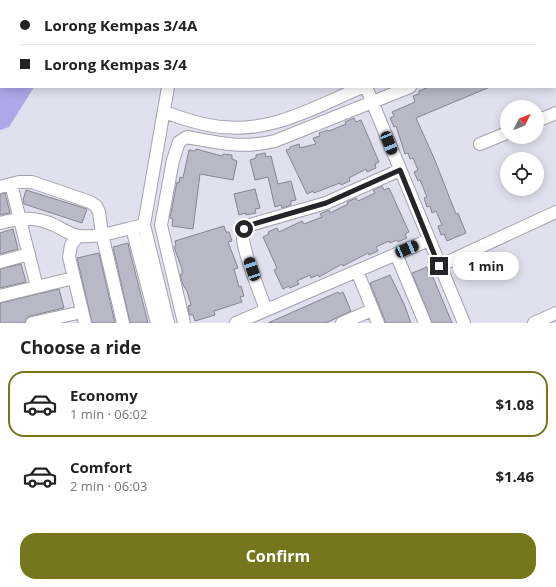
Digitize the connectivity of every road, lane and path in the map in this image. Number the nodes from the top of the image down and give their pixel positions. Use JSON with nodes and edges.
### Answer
{"nodes":[{"id":1,"x":168,"y":88,"type":"edge"},
{"id":2,"x":357,"y":88,"type":"edge"},
{"id":3,"x":366,"y":88,"type":"edge"},
{"id":4,"x":408,"y":88,"type":"edge"},
{"id":5,"x":333,"y":93,"type":"edge"},
{"id":6,"x":372,"y":103,"type":"junction"},
{"id":7,"x":164,"y":112,"type":"junction"},
{"id":8,"x":556,"y":113,"type":"edge"},
{"id":9,"x":544,"y":118,"type":"edge"},
{"id":10,"x":500,"y":136,"type":"edge"},
{"id":11,"x":480,"y":144,"type":"dead end"},
{"id":12,"x":400,"y":170,"type":"junction"},
{"id":13,"x":6,"y":185,"type":"edge"},
{"id":14,"x":556,"y":212,"type":"edge"},
{"id":15,"x":20,"y":218,"type":"junction"},
{"id":16,"x":0,"y":223,"type":"edge"},
{"id":17,"x":144,"y":225,"type":"junction"},
{"id":18,"x":132,"y":228,"type":"junction"},
{"id":19,"x":73,"y":234,"type":"junction"},
{"id":20,"x":102,"y":234,"type":"junction"},
{"id":21,"x":429,"y":240,"type":"junction"},
{"id":22,"x":29,"y":254,"type":"junction"},
{"id":23,"x":396,"y":254,"type":"junction"},
{"id":24,"x":0,"y":262,"type":"edge"},
{"id":25,"x":439,"y":266,"type":"junction"},
{"id":26,"x":357,"y":271,"type":"junction"},
{"id":27,"x":74,"y":278,"type":"junction"},
{"id":28,"x":37,"y":287,"type":"junction"},
{"id":29,"x":0,"y":296,"type":"edge"},
{"id":30,"x":266,"y":310,"type":"junction"},
{"id":31,"x":372,"y":310,"type":"junction"},
{"id":32,"x":556,"y":313,"type":"edge"},
{"id":33,"x":83,"y":317,"type":"edge"},
{"id":34,"x":32,"y":323,"type":"edge"},
{"id":35,"x":123,"y":323,"type":"edge"},
{"id":36,"x":157,"y":323,"type":"edge"},
{"id":37,"x":168,"y":323,"type":"edge"},
{"id":38,"x":184,"y":323,"type":"edge"},
{"id":39,"x":236,"y":323,"type":"edge"},
{"id":40,"x":342,"y":323,"type":"edge"},
{"id":41,"x":378,"y":323,"type":"edge"},
{"id":42,"x":425,"y":323,"type":"edge"},
{"id":43,"x":464,"y":323,"type":"edge"},
{"id":44,"x":534,"y":323,"type":"edge"}],
"edges":[{"from":1,"to":7,"type":"street"},
{"from":2,"to":5,"type":"street"},
{"from":3,"to":6,"type":"street"},
{"from":4,"to":6,"type":"street"},
{"from":5,"to":7,"type":"street"},
{"from":6,"to":12,"type":"street"},
{"from":6,"to":38,"type":"street"},
{"from":7,"to":17,"type":"street"},
{"from":8,"to":9,"type":"street"},
{"from":10,"to":11,"type":"street"},
{"from":12,"to":21,"type":"street"},
{"from":12,"to":30,"type":"street"},
{"from":13,"to":15,"type":"street"},
{"from":13,"to":20,"type":"street"},
{"from":14,"to":25,"type":"street"},
{"from":15,"to":16,"type":"street"},
{"from":15,"to":19,"type":"street"},
{"from":15,"to":22,"type":"street"},
{"from":17,"to":18,"type":"street"},
{"from":17,"to":37,"type":"street"},
{"from":18,"to":20,"type":"street"},
{"from":18,"to":36,"type":"street"},
{"from":19,"to":20,"type":"street"},
{"from":19,"to":27,"type":"street"},
{"from":20,"to":35,"type":"street"},
{"from":21,"to":23,"type":"street"},
{"from":21,"to":25,"type":"street"},
{"from":22,"to":24,"type":"street"},
{"from":22,"to":28,"type":"street"},
{"from":23,"to":26,"type":"street"},
{"from":23,"to":42,"type":"street"},
{"from":25,"to":43,"type":"street"},
{"from":26,"to":30,"type":"street"},
{"from":26,"to":31,"type":"street"},
{"from":27,"to":28,"type":"street"},
{"from":27,"to":33,"type":"street"},
{"from":28,"to":29,"type":"street"},
{"from":30,"to":39,"type":"street"},
{"from":31,"to":40,"type":"street"},
{"from":31,"to":41,"type":"street"},
{"from":32,"to":44,"type":"street"},
{"from":33,"to":34,"type":"street"}]}
